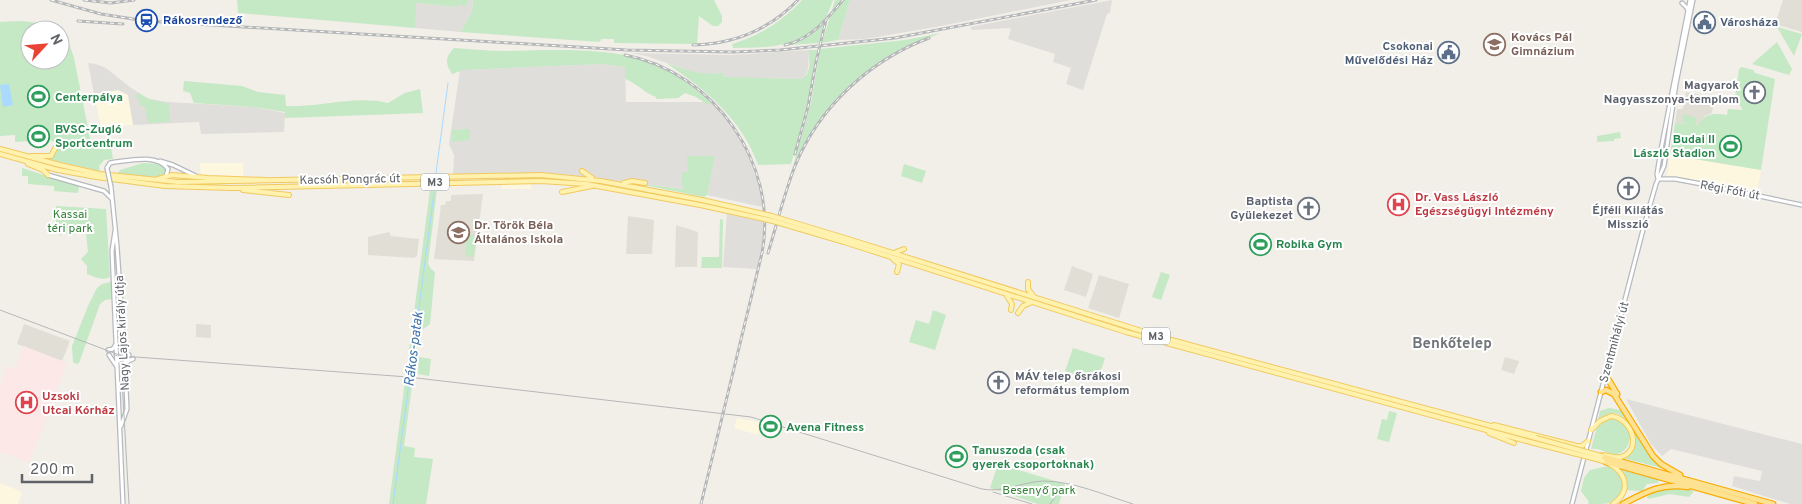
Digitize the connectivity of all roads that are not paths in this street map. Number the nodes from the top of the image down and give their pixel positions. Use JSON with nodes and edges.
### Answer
{"nodes":[{"id":1,"x":1692,"y":1,"type":"edge"},
{"id":2,"x":1681,"y":2,"type":"edge"},
{"id":3,"x":1687,"y":14,"type":"junction"},
{"id":4,"x":58,"y":143,"type":"dead end"},
{"id":5,"x":51,"y":144,"type":"dead end"},
{"id":6,"x":0,"y":148,"type":"edge"},
{"id":7,"x":54,"y":149,"type":"junction"},
{"id":8,"x":1661,"y":151,"type":"junction"},
{"id":9,"x":0,"y":154,"type":"edge"},
{"id":10,"x":1666,"y":154,"type":"junction"},
{"id":11,"x":29,"y":157,"type":"junction"},
{"id":12,"x":22,"y":161,"type":"junction"},
{"id":13,"x":159,"y":161,"type":"junction"},
{"id":14,"x":582,"y":171,"type":"dead end"},
{"id":15,"x":48,"y":175,"type":"joint"},
{"id":16,"x":166,"y":176,"type":"junction"},
{"id":17,"x":197,"y":177,"type":"junction"},
{"id":18,"x":594,"y":179,"type":"junction"},
{"id":19,"x":152,"y":180,"type":"junction"},
{"id":20,"x":1658,"y":180,"type":"junction"},
{"id":21,"x":272,"y":181,"type":"junction"},
{"id":22,"x":645,"y":183,"type":"dead end"},
{"id":23,"x":622,"y":184,"type":"junction"},
{"id":24,"x":599,"y":186,"type":"junction"},
{"id":25,"x":111,"y":188,"type":"junction"},
{"id":26,"x":231,"y":188,"type":"junction"},
{"id":27,"x":98,"y":189,"type":"junction"},
{"id":28,"x":562,"y":192,"type":"dead end"},
{"id":29,"x":289,"y":195,"type":"dead end"},
{"id":30,"x":701,"y":203,"type":"junction"},
{"id":31,"x":114,"y":204,"type":"junction"},
{"id":32,"x":1802,"y":205,"type":"edge"},
{"id":33,"x":115,"y":231,"type":"junction"},
{"id":34,"x":844,"y":240,"type":"junction"},
{"id":35,"x":904,"y":249,"type":"dead end"},
{"id":36,"x":894,"y":253,"type":"junction"},
{"id":37,"x":889,"y":256,"type":"junction"},
{"id":38,"x":897,"y":272,"type":"dead end"},
{"id":39,"x":1028,"y":282,"type":"dead end"},
{"id":40,"x":1019,"y":286,"type":"dead end"},
{"id":41,"x":1010,"y":290,"type":"junction"},
{"id":42,"x":1006,"y":294,"type":"junction"},
{"id":43,"x":1036,"y":298,"type":"junction"},
{"id":44,"x":1033,"y":303,"type":"junction"},
{"id":45,"x":1011,"y":310,"type":"dead end"},
{"id":46,"x":1018,"y":313,"type":"dead end"},
{"id":47,"x":117,"y":338,"type":"junction"},
{"id":48,"x":108,"y":350,"type":"dead end"},
{"id":49,"x":118,"y":353,"type":"junction"},
{"id":50,"x":129,"y":354,"type":"dead end"},
{"id":51,"x":109,"y":355,"type":"dead end"},
{"id":52,"x":123,"y":356,"type":"junction"},
{"id":53,"x":133,"y":359,"type":"dead end"},
{"id":54,"x":118,"y":364,"type":"junction"},
{"id":55,"x":125,"y":367,"type":"junction"},
{"id":56,"x":118,"y":369,"type":"junction"},
{"id":57,"x":125,"y":373,"type":"junction"},
{"id":58,"x":1605,"y":374,"type":"junction"},
{"id":59,"x":1600,"y":392,"type":"junction"},
{"id":60,"x":120,"y":398,"type":"junction"},
{"id":61,"x":1622,"y":405,"type":"junction"},
{"id":62,"x":127,"y":408,"type":"junction"},
{"id":63,"x":1474,"y":424,"type":"junction"},
{"id":64,"x":1591,"y":430,"type":"junction"},
{"id":65,"x":120,"y":434,"type":"junction"},
{"id":66,"x":1588,"y":442,"type":"junction"},
{"id":67,"x":1514,"y":443,"type":"dead end"},
{"id":68,"x":1602,"y":459,"type":"junction"},
{"id":69,"x":1700,"y":482,"type":"junction"},
{"id":70,"x":1711,"y":491,"type":"junction"},
{"id":71,"x":123,"y":504,"type":"edge"},
{"id":72,"x":1572,"y":504,"type":"edge"},
{"id":73,"x":1614,"y":504,"type":"edge"},
{"id":74,"x":1623,"y":504,"type":"edge"},
{"id":75,"x":1755,"y":504,"type":"edge"},
{"id":76,"x":1773,"y":504,"type":"edge"}],
"edges":[{"from":1,"to":3,"type":"main road"},
{"from":1,"to":10,"type":"main road"},
{"from":2,"to":3,"type":"main road"},
{"from":3,"to":8,"type":"main road"},
{"from":4,"to":7,"type":"main road"},
{"from":5,"to":7,"type":"main road"},
{"from":6,"to":11,"type":"main road","name":"Kacsóh Pongrác út","number":"M3"},
{"from":7,"to":11,"type":"main road"},
{"from":8,"to":10,"type":"main road"},
{"from":8,"to":20,"type":"main road"},
{"from":9,"to":12,"type":"main road","name":"Kacsóh Pongrác út","number":"M3"},
{"from":10,"to":20,"type":"main road"},
{"from":11,"to":19,"type":"main road","name":"Kacsóh Pongrác út","number":"M3"},
{"from":12,"to":15,"type":"main road"},
{"from":12,"to":26,"type":"main road","name":"Kacsóh Pongrác út","number":"M3"},
{"from":13,"to":16,"type":"main road"},
{"from":13,"to":17,"type":"main road"},
{"from":13,"to":25,"type":"main road","name":"Nagy Lajos király útja","bridge":true},
{"from":14,"to":18,"type":"main road"},
{"from":15,"to":27,"type":"main road"},
{"from":16,"to":17,"type":"main road"},
{"from":16,"to":19,"type":"main road"},
{"from":17,"to":21,"type":"main road"},
{"from":18,"to":21,"type":"main road","name":"Kacsóh Pongrác út","number":"M3"},
{"from":18,"to":23,"type":"main road","name":"Kacsóh Pongrác út","number":"M3"},
{"from":19,"to":21,"type":"main road","name":"Kacsóh Pongrác út","number":"M3"},
{"from":20,"to":32,"type":"main road","name":"Régi Fóti út"},
{"from":20,"to":58,"type":"main road","name":"Szentmihályi út"},
{"from":22,"to":23,"type":"main road"},
{"from":23,"to":30,"type":"main road","name":"Kacsóh Pongrác út","number":"M3"},
{"from":24,"to":26,"type":"main road","name":"Kacsóh Pongrác út","number":"M3"},
{"from":24,"to":28,"type":"main road"},
{"from":24,"to":30,"type":"main road","name":"Kacsóh Pongrác út","number":"M3"},
{"from":25,"to":27,"type":"main road"},
{"from":25,"to":31,"type":"main road","name":"Nagy Lajos király útja"},
{"from":26,"to":29,"type":"main road"},
{"from":27,"to":31,"type":"main road"},
{"from":30,"to":34,"type":"main road","number":"M3","bridge":true},
{"from":31,"to":33,"type":"main road","name":"Nagy Lajos király útja"},
{"from":33,"to":47,"type":"main road","name":"Nagy Lajos király útja"},
{"from":33,"to":52,"type":"main road","name":"Nagy Lajos király útja"},
{"from":34,"to":36,"type":"main road","number":"M3"},
{"from":34,"to":37,"type":"main road","number":"M3"},
{"from":35,"to":36,"type":"main road"},
{"from":36,"to":41,"type":"main road","number":"M3"},
{"from":37,"to":38,"type":"main road"},
{"from":37,"to":42,"type":"main road","number":"M3"},
{"from":39,"to":43,"type":"main road"},
{"from":40,"to":41,"type":"main road"},
{"from":41,"to":43,"type":"main road","number":"M3"},
{"from":42,"to":44,"type":"main road","number":"M3"},
{"from":42,"to":45,"type":"main road"},
{"from":43,"to":63,"type":"main road","number":"M3"},
{"from":44,"to":46,"type":"main road"},
{"from":44,"to":63,"type":"main road","number":"M3"},
{"from":47,"to":48,"type":"main road"},
{"from":47,"to":49,"type":"main road","name":"Nagy Lajos király útja"},
{"from":49,"to":52,"type":"main road"},
{"from":49,"to":54,"type":"main road","name":"Nagy Lajos király útja"},
{"from":50,"to":52,"type":"main road"},
{"from":51,"to":56,"type":"main road"},
{"from":52,"to":54,"type":"main road"},
{"from":52,"to":55,"type":"main road","name":"Nagy Lajos király útja"},
{"from":52,"to":57,"type":"main road"},
{"from":53,"to":55,"type":"main road"},
{"from":54,"to":56,"type":"main road","name":"Nagy Lajos király útja"},
{"from":55,"to":57,"type":"main road","name":"Nagy Lajos király útja"},
{"from":56,"to":60,"type":"main road","name":"Nagy Lajos király útja"},
{"from":57,"to":62,"type":"main road","name":"Nagy Lajos király útja"},
{"from":58,"to":59,"type":"main road","name":"Szentmihályi út"},
{"from":58,"to":61,"type":"highway"},
{"from":59,"to":61,"type":"highway"},
{"from":59,"to":64,"type":"main road","name":"Szentmihályi út"},
{"from":60,"to":62,"type":"main road"},
{"from":60,"to":65,"type":"main road","name":"Nagy Lajos király útja"},
{"from":61,"to":69,"type":"highway"},
{"from":62,"to":65,"type":"main road","name":"Nagy Lajos király útja"},
{"from":63,"to":66,"type":"main road"},
{"from":63,"to":67,"type":"main road"},
{"from":63,"to":68,"type":"main road","number":"M3","bridge":true},
{"from":64,"to":66,"type":"main road","name":"Szentmihályi út"},
{"from":64,"to":68,"type":"main road"},
{"from":65,"to":71,"type":"main road","name":"Nagy Lajos király útja"},
{"from":66,"to":72,"type":"main road","name":"Szentmihályi út"},
{"from":68,"to":69,"type":"highway","number":"M3"},
{"from":68,"to":70,"type":"highway","number":"M3"},
{"from":68,"to":73,"type":"main road"},
{"from":69,"to":76,"type":"highway","number":"M3"},
{"from":70,"to":74,"type":"highway"},
{"from":70,"to":75,"type":"highway","number":"M3"}]}
